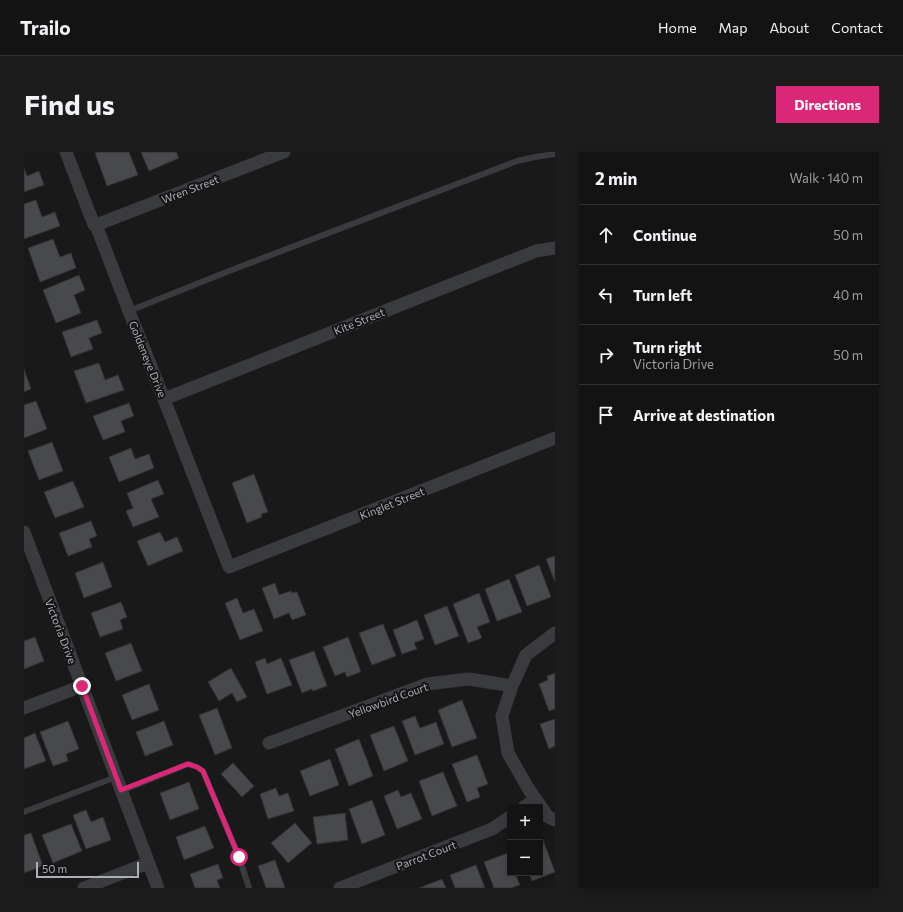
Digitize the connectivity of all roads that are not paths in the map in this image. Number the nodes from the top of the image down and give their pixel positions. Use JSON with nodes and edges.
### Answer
{"nodes":[{"id":1,"x":66,"y":152,"type":"edge"},
{"id":2,"x":284,"y":152,"type":"edge"},
{"id":3,"x":555,"y":154,"type":"edge"},
{"id":4,"x":96,"y":225,"type":"junction"},
{"id":5,"x":555,"y":248,"type":"edge"},
{"id":6,"x":129,"y":311,"type":"junction"},
{"id":7,"x":164,"y":399,"type":"junction"},
{"id":8,"x":555,"y":438,"type":"edge"},
{"id":9,"x":24,"y":532,"type":"edge"},
{"id":10,"x":229,"y":567,"type":"joint"},
{"id":11,"x":555,"y":633,"type":"edge"},
{"id":12,"x":82,"y":686,"type":"junction"},
{"id":13,"x":512,"y":686,"type":"junction"},
{"id":14,"x":24,"y":708,"type":"edge"},
{"id":15,"x":269,"y":743,"type":"dead end"},
{"id":16,"x":116,"y":777,"type":"junction"},
{"id":17,"x":121,"y":790,"type":"junction"},
{"id":18,"x":536,"y":799,"type":"junction"},
{"id":19,"x":528,"y":804,"type":"edge"},
{"id":20,"x":24,"y":812,"type":"edge"},
{"id":21,"x":507,"y":819,"type":"edge"},
{"id":22,"x":555,"y":820,"type":"edge"},
{"id":23,"x":148,"y":863,"type":"junction"},
{"id":24,"x":84,"y":888,"type":"edge"},
{"id":25,"x":158,"y":888,"type":"edge"},
{"id":26,"x":249,"y":888,"type":"edge"},
{"id":27,"x":340,"y":888,"type":"edge"}],
"edges":[{"from":1,"to":4,"type":"street","name":"Goldeneye Drive"},
{"from":2,"to":4,"type":"street","name":"Wren Street"},
{"from":3,"to":6,"type":"lane"},
{"from":4,"to":6,"type":"street","name":"Goldeneye Drive"},
{"from":5,"to":7,"type":"street","name":"Kite Street"},
{"from":6,"to":7,"type":"street","name":"Goldeneye Drive"},
{"from":7,"to":10,"type":"street","name":"Goldeneye Drive"},
{"from":8,"to":10,"type":"street","name":"Kinglet Street"},
{"from":9,"to":12,"type":"street","name":"Victoria Drive"},
{"from":11,"to":13,"type":"street"},
{"from":12,"to":14,"type":"street"},
{"from":12,"to":16,"type":"street","name":"Victoria Drive"},
{"from":13,"to":15,"type":"street","name":"Yellowbird Court"},
{"from":13,"to":18,"type":"street"},
{"from":16,"to":17,"type":"street","name":"Victoria Drive"},
{"from":16,"to":20,"type":"lane"},
{"from":17,"to":23,"type":"street","name":"Victoria Drive"},
{"from":17,"to":26,"type":"lane"},
{"from":18,"to":19,"type":"street"},
{"from":18,"to":22,"type":"street"},
{"from":21,"to":27,"type":"street","name":"Parrot Court"},
{"from":23,"to":24,"type":"street"},
{"from":23,"to":25,"type":"street","name":"Victoria Drive"}]}
